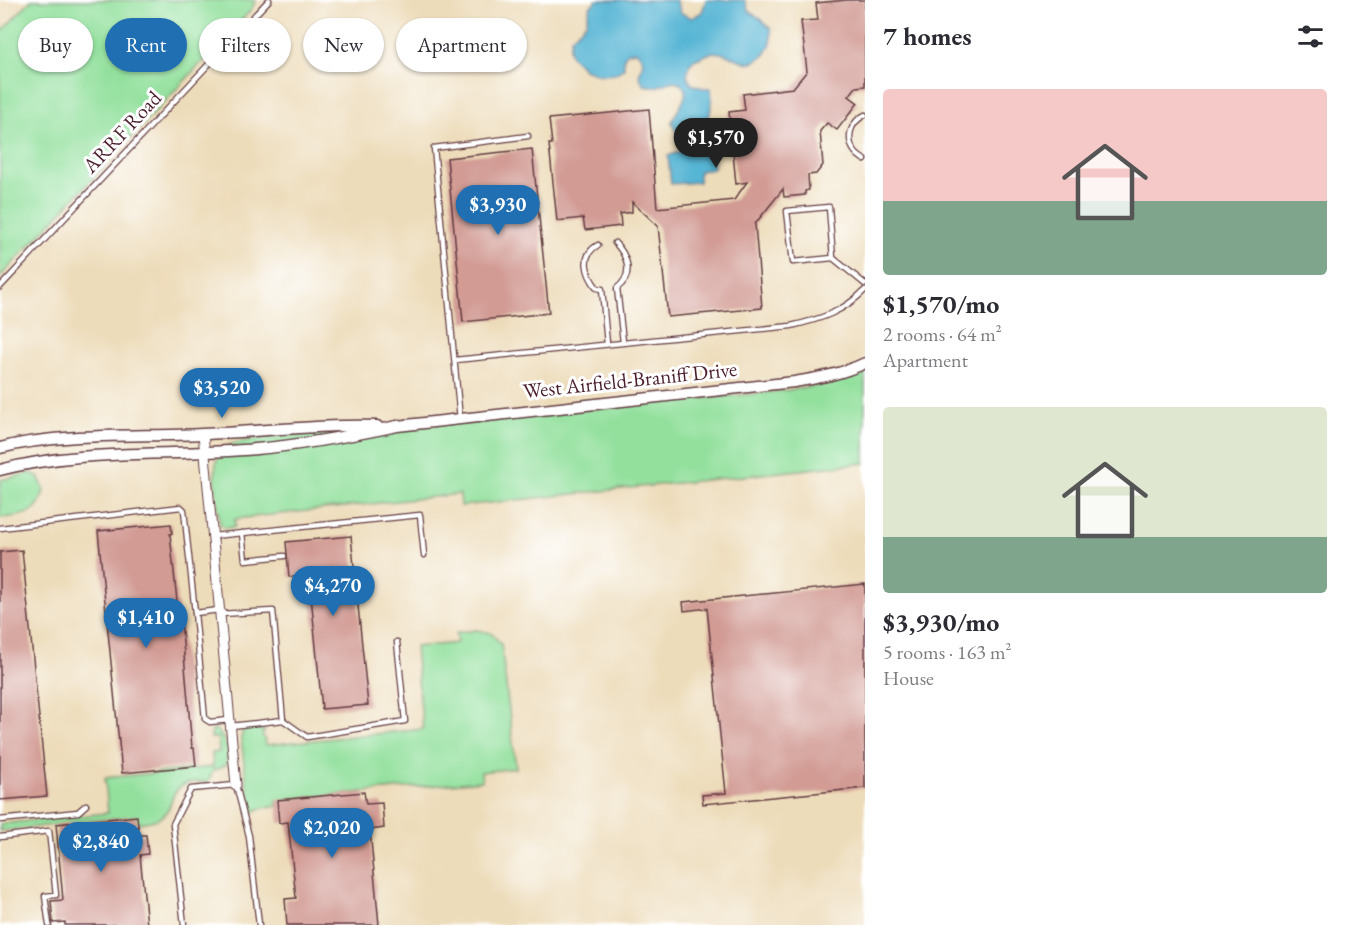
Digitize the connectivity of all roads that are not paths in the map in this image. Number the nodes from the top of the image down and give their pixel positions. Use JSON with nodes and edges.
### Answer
{"nodes":[{"id":1,"x":268,"y":0,"type":"edge"},
{"id":2,"x":865,"y":115,"type":"edge"},
{"id":3,"x":528,"y":136,"type":"dead end"},
{"id":4,"x":865,"y":160,"type":"edge"},
{"id":5,"x":615,"y":243,"type":"dead end"},
{"id":6,"x":598,"y":245,"type":"dead end"},
{"id":7,"x":833,"y":258,"type":"junction"},
{"id":8,"x":865,"y":284,"type":"edge"},
{"id":9,"x":0,"y":287,"type":"edge"},
{"id":10,"x":865,"y":290,"type":"edge"},
{"id":11,"x":623,"y":342,"type":"junction"},
{"id":12,"x":607,"y":344,"type":"junction"},
{"id":13,"x":455,"y":360,"type":"junction"},
{"id":14,"x":865,"y":363,"type":"edge"},
{"id":15,"x":460,"y":419,"type":"junction"},
{"id":16,"x":397,"y":426,"type":"junction"},
{"id":17,"x":203,"y":434,"type":"junction"},
{"id":18,"x":0,"y":448,"type":"edge"},
{"id":19,"x":205,"y":451,"type":"junction"},
{"id":20,"x":0,"y":470,"type":"edge"},
{"id":21,"x":0,"y":528,"type":"edge"},
{"id":22,"x":242,"y":533,"type":"junction"},
{"id":23,"x":213,"y":536,"type":"junction"},
{"id":24,"x":424,"y":555,"type":"dead end"},
{"id":25,"x":284,"y":556,"type":"dead end"},
{"id":26,"x":220,"y":612,"type":"junction"},
{"id":27,"x":195,"y":613,"type":"junction"},
{"id":28,"x":397,"y":642,"type":"dead end"},
{"id":29,"x":282,"y":720,"type":"junction"},
{"id":30,"x":230,"y":723,"type":"junction"},
{"id":31,"x":236,"y":785,"type":"junction"},
{"id":32,"x":86,"y":805,"type":"dead end"},
{"id":33,"x":0,"y":820,"type":"edge"},
{"id":34,"x":0,"y":837,"type":"edge"},
{"id":35,"x":49,"y":925,"type":"edge"},
{"id":36,"x":184,"y":925,"type":"edge"},
{"id":37,"x":259,"y":925,"type":"edge"}],
"edges":[{"from":1,"to":9,"type":"lane","name":"ARRF Road"},
{"from":2,"to":4,"type":"lane"},
{"from":3,"to":13,"type":"lane"},
{"from":5,"to":11,"type":"lane"},
{"from":6,"to":12,"type":"lane"},
{"from":7,"to":7,"type":"lane"},
{"from":7,"to":8,"type":"lane"},
{"from":10,"to":11,"type":"lane"},
{"from":11,"to":12,"type":"lane"},
{"from":12,"to":13,"type":"lane"},
{"from":13,"to":15,"type":"lane"},
{"from":14,"to":15,"type":"street","name":"West Airfield-Braniff Drive"},
{"from":15,"to":16,"type":"street","name":"West Airfield-Braniff Drive"},
{"from":16,"to":17,"type":"street","name":"West Airfield-Braniff Drive"},
{"from":16,"to":19,"type":"street","name":"West Airfield-Braniff Drive"},
{"from":17,"to":18,"type":"street","name":"West Airfield-Braniff Drive"},
{"from":17,"to":19,"type":"street"},
{"from":19,"to":20,"type":"street","name":"West Airfield-Braniff Drive"},
{"from":19,"to":23,"type":"street"},
{"from":21,"to":27,"type":"lane"},
{"from":22,"to":23,"type":"lane"},
{"from":22,"to":24,"type":"lane"},
{"from":22,"to":25,"type":"lane"},
{"from":23,"to":26,"type":"street"},
{"from":26,"to":27,"type":"lane"},
{"from":26,"to":29,"type":"lane"},
{"from":26,"to":30,"type":"street"},
{"from":27,"to":30,"type":"lane"},
{"from":28,"to":29,"type":"lane"},
{"from":29,"to":30,"type":"lane"},
{"from":30,"to":31,"type":"street"},
{"from":31,"to":36,"type":"lane"},
{"from":31,"to":37,"type":"lane"},
{"from":32,"to":33,"type":"lane"},
{"from":34,"to":35,"type":"lane"}]}
